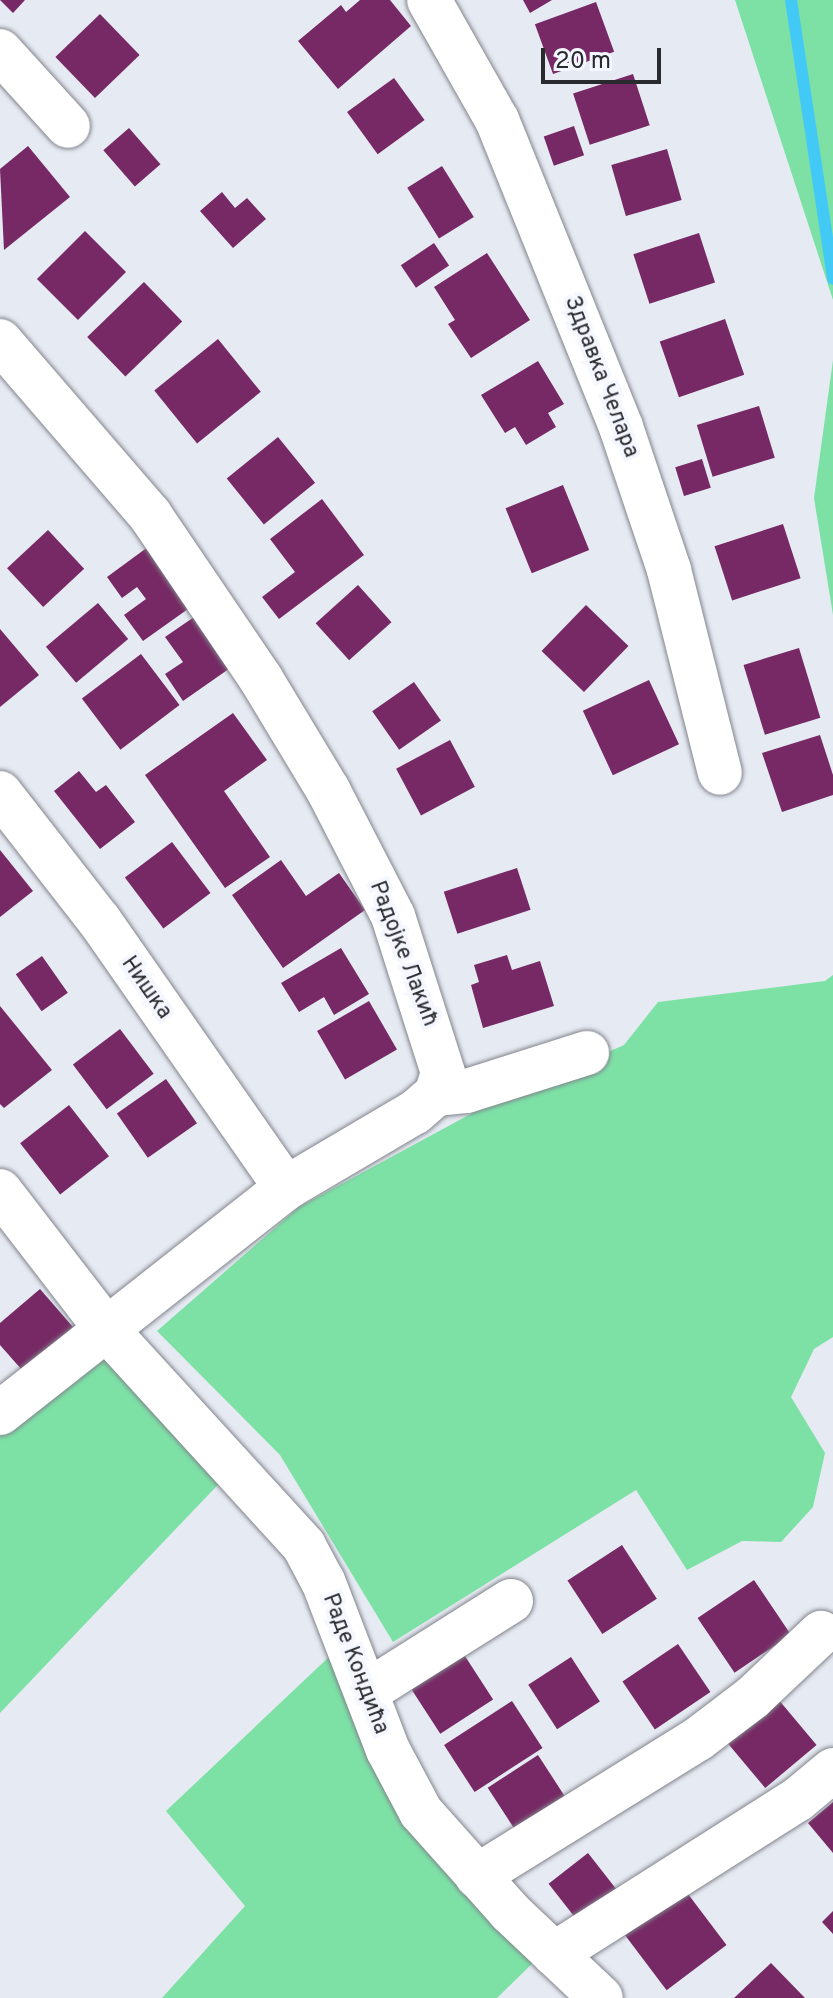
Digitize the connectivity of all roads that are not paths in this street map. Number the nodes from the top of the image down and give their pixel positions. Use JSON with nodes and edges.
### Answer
{"nodes":[{"id":1,"x":429,"y":0,"type":"edge"},
{"id":2,"x":0,"y":51,"type":"edge"},
{"id":3,"x":68,"y":126,"type":"dead end"},
{"id":4,"x":0,"y":341,"type":"edge"},
{"id":5,"x":720,"y":773,"type":"dead end"},
{"id":6,"x":0,"y":793,"type":"edge"},
{"id":7,"x":587,"y":1053,"type":"dead end"},
{"id":8,"x":436,"y":1094,"type":"junction"},
{"id":9,"x":286,"y":1188,"type":"junction"},
{"id":10,"x":0,"y":1191,"type":"edge"},
{"id":11,"x":107,"y":1330,"type":"junction"},
{"id":12,"x":0,"y":1413,"type":"edge"},
{"id":13,"x":511,"y":1601,"type":"dead end"},
{"id":14,"x":821,"y":1633,"type":"dead end"},
{"id":15,"x":368,"y":1691,"type":"junction"},
{"id":16,"x":833,"y":1770,"type":"edge"},
{"id":17,"x":477,"y":1876,"type":"junction"},
{"id":18,"x":554,"y":1954,"type":"junction"},
{"id":19,"x":601,"y":1998,"type":"edge"}],
"edges":[{"from":1,"to":5,"type":"street","name":"Здравка Челара"},
{"from":2,"to":3,"type":"street"},
{"from":4,"to":8,"type":"street","name":"Радојке Лакић"},
{"from":6,"to":9,"type":"street","name":"Нишка"},
{"from":7,"to":8,"type":"street"},
{"from":8,"to":9,"type":"street"},
{"from":9,"to":11,"type":"street"},
{"from":10,"to":11,"type":"street","name":"Раде Кондића"},
{"from":11,"to":12,"type":"street"},
{"from":11,"to":15,"type":"street","name":"Раде Кондића"},
{"from":13,"to":15,"type":"street"},
{"from":14,"to":17,"type":"street"},
{"from":15,"to":17,"type":"street","name":"Раде Кондића"},
{"from":16,"to":18,"type":"street"},
{"from":17,"to":18,"type":"street","name":"Раде Кондића"},
{"from":18,"to":19,"type":"street","name":"Раде Кондића"}]}
